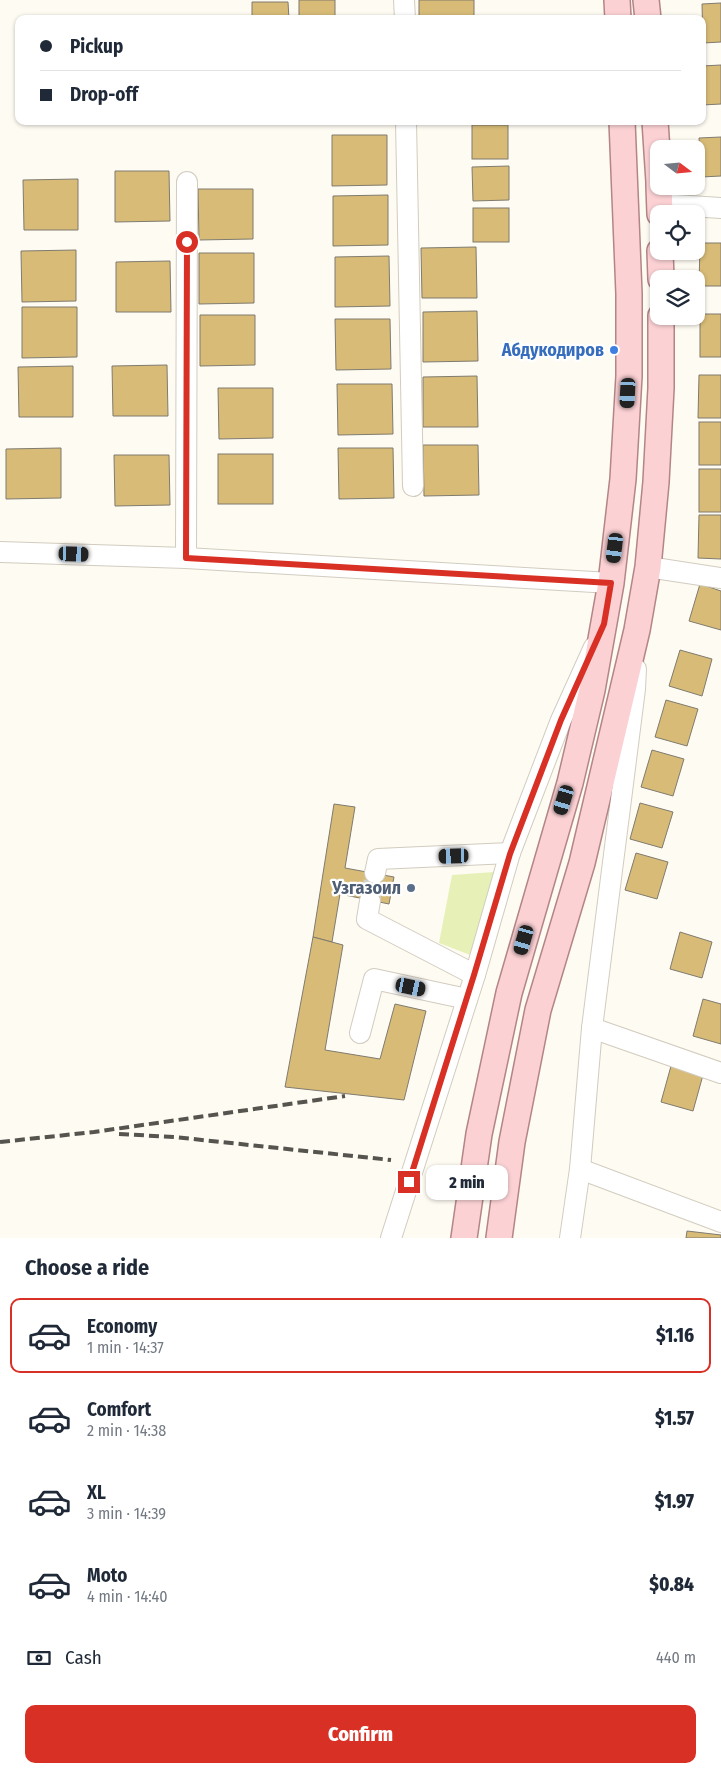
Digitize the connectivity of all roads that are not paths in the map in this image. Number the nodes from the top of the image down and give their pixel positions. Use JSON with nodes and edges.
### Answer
{"nodes":[{"id":1,"x":404,"y":0,"type":"edge"},
{"id":2,"x":617,"y":0,"type":"edge"},
{"id":3,"x":646,"y":0,"type":"edge"},
{"id":4,"x":404,"y":15,"type":"edge"},
{"id":5,"x":618,"y":15,"type":"edge"},
{"id":6,"x":648,"y":15,"type":"edge"},
{"id":7,"x":406,"y":125,"type":"edge"},
{"id":8,"x":622,"y":125,"type":"edge"},
{"id":9,"x":655,"y":125,"type":"edge"},
{"id":10,"x":187,"y":182,"type":"dead end"},
{"id":11,"x":660,"y":197,"type":"edge"},
{"id":12,"x":721,"y":208,"type":"edge"},
{"id":13,"x":661,"y":325,"type":"edge"},
{"id":14,"x":413,"y":486,"type":"dead end"},
{"id":15,"x":0,"y":552,"type":"edge"},
{"id":16,"x":186,"y":558,"type":"junction"},
{"id":17,"x":648,"y":567,"type":"junction"},
{"id":18,"x":721,"y":578,"type":"edge"},
{"id":19,"x":611,"y":583,"type":"junction"},
{"id":20,"x":604,"y":624,"type":"junction"},
{"id":21,"x":638,"y":630,"type":"junction"},
{"id":22,"x":510,"y":854,"type":"junction"},
{"id":23,"x":375,"y":873,"type":"tunnel mouth"},
{"id":24,"x":370,"y":901,"type":"tunnel mouth"},
{"id":25,"x":474,"y":975,"type":"junction"},
{"id":26,"x":467,"y":999,"type":"junction"},
{"id":27,"x":592,"y":1028,"type":"junction"},
{"id":28,"x":360,"y":1033,"type":"dead end"},
{"id":29,"x":721,"y":1073,"type":"edge"},
{"id":30,"x":580,"y":1169,"type":"junction"},
{"id":31,"x":721,"y":1222,"type":"edge"},
{"id":32,"x":391,"y":1238,"type":"edge"},
{"id":33,"x":464,"y":1238,"type":"edge"},
{"id":34,"x":499,"y":1238,"type":"edge"},
{"id":35,"x":570,"y":1238,"type":"edge"}],
"edges":[{"from":1,"to":4,"type":"street"},
{"from":2,"to":5,"type":"main road"},
{"from":3,"to":6,"type":"main road"},
{"from":7,"to":14,"type":"street"},
{"from":8,"to":19,"type":"main road"},
{"from":9,"to":11,"type":"main road"},
{"from":10,"to":16,"type":"street"},
{"from":11,"to":12,"type":"street"},
{"from":13,"to":17,"type":"main road"},
{"from":15,"to":16,"type":"street"},
{"from":16,"to":19,"type":"street"},
{"from":17,"to":18,"type":"street"},
{"from":17,"to":21,"type":"main road"},
{"from":19,"to":20,"type":"main road"},
{"from":20,"to":22,"type":"street"},
{"from":20,"to":33,"type":"main road"},
{"from":21,"to":27,"type":"street"},
{"from":21,"to":34,"type":"main road"},
{"from":22,"to":23,"type":"street"},
{"from":22,"to":25,"type":"street"},
{"from":24,"to":25,"type":"street"},
{"from":25,"to":26,"type":"street"},
{"from":26,"to":28,"type":"street"},
{"from":26,"to":32,"type":"street"},
{"from":27,"to":29,"type":"street"},
{"from":27,"to":30,"type":"street"},
{"from":30,"to":31,"type":"street"},
{"from":30,"to":35,"type":"street"}]}
